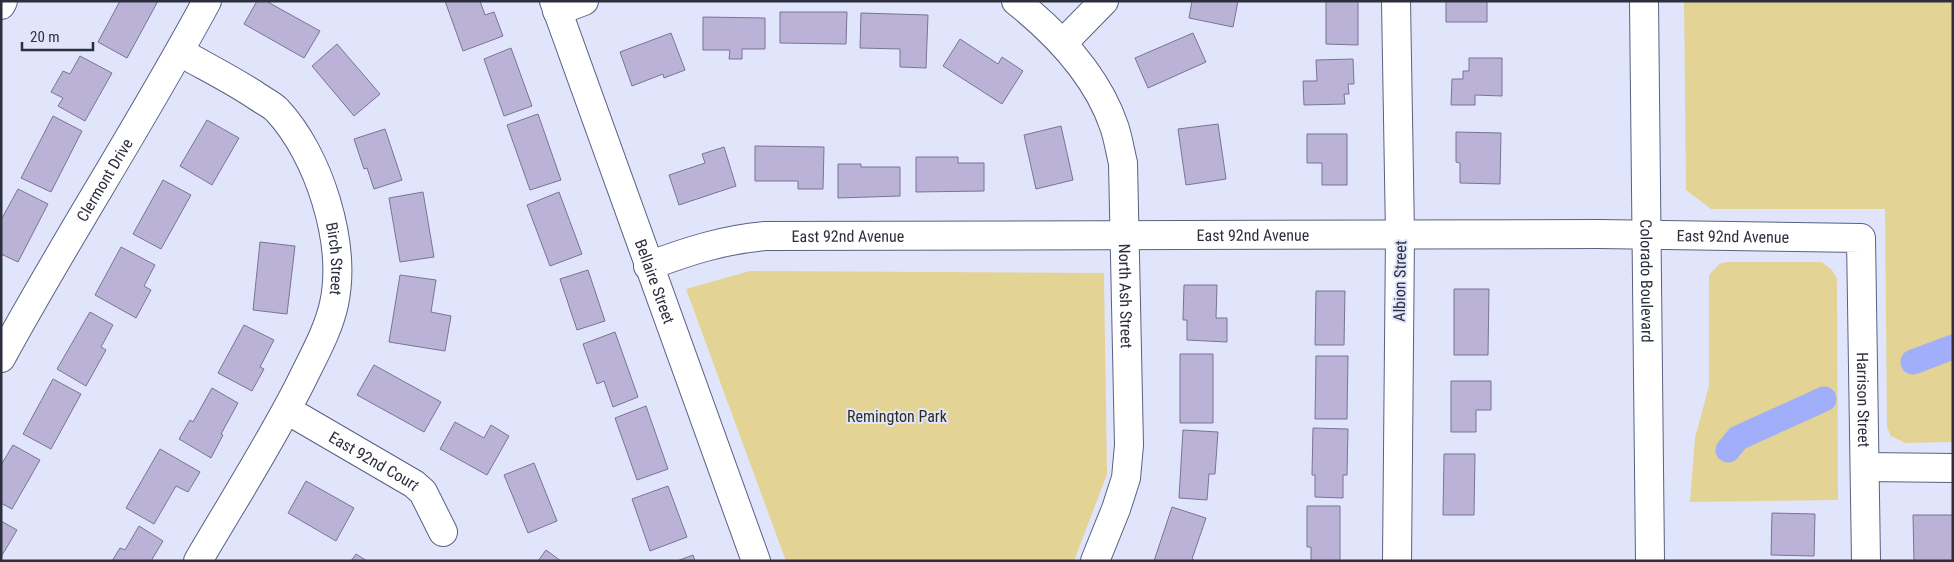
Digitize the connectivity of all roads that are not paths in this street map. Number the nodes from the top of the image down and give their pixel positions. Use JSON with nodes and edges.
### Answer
{"nodes":[{"id":1,"x":3,"y":1,"type":"edge"},
{"id":2,"x":207,"y":1,"type":"edge"},
{"id":3,"x":584,"y":1,"type":"edge"},
{"id":4,"x":1016,"y":1,"type":"edge"},
{"id":5,"x":1104,"y":1,"type":"edge"},
{"id":6,"x":1396,"y":1,"type":"edge"},
{"id":7,"x":1644,"y":1,"type":"edge"},
{"id":8,"x":1,"y":5,"type":"edge"},
{"id":9,"x":555,"y":6,"type":"edge"},
{"id":10,"x":1063,"y":43,"type":"junction"},
{"id":11,"x":180,"y":52,"type":"junction"},
{"id":12,"x":1125,"y":234,"type":"junction"},
{"id":13,"x":1400,"y":235,"type":"junction"},
{"id":14,"x":1646,"y":235,"type":"junction"},
{"id":15,"x":1861,"y":238,"type":"joint"},
{"id":16,"x":648,"y":266,"type":"junction"},
{"id":17,"x":1,"y":358,"type":"edge"},
{"id":18,"x":286,"y":410,"type":"junction"},
{"id":19,"x":1865,"y":467,"type":"junction"},
{"id":20,"x":1953,"y":468,"type":"edge"},
{"id":21,"x":443,"y":532,"type":"dead end"},
{"id":22,"x":198,"y":561,"type":"edge"},
{"id":23,"x":756,"y":561,"type":"edge"},
{"id":24,"x":1096,"y":561,"type":"edge"},
{"id":25,"x":1396,"y":561,"type":"edge"},
{"id":26,"x":1650,"y":561,"type":"edge"},
{"id":27,"x":1866,"y":561,"type":"edge"}],
"edges":[{"from":1,"to":8,"type":"street"},
{"from":2,"to":11,"type":"street","name":"Clermont Drive"},
{"from":3,"to":9,"type":"street"},
{"from":4,"to":10,"type":"street","name":"North Ash Street"},
{"from":5,"to":10,"type":"street"},
{"from":6,"to":13,"type":"street","name":"Albion Street"},
{"from":7,"to":14,"type":"street","name":"Colorado Boulevard"},
{"from":9,"to":16,"type":"street","name":"Bellaire Street"},
{"from":10,"to":12,"type":"street","name":"North Ash Street"},
{"from":11,"to":17,"type":"street","name":"Clermont Drive"},
{"from":11,"to":18,"type":"street","name":"Birch Street"},
{"from":12,"to":13,"type":"street","name":"East 92nd Avenue"},
{"from":12,"to":16,"type":"street","name":"East 92nd Avenue"},
{"from":12,"to":24,"type":"street","name":"North Ash Street"},
{"from":13,"to":14,"type":"street","name":"East 92nd Avenue"},
{"from":13,"to":25,"type":"street","name":"Albion Street"},
{"from":14,"to":15,"type":"street","name":"East 92nd Avenue"},
{"from":14,"to":26,"type":"street","name":"Colorado Boulevard"},
{"from":15,"to":19,"type":"street","name":"Harrison Street"},
{"from":16,"to":23,"type":"street","name":"Bellaire Street"},
{"from":18,"to":21,"type":"street","name":"East 92nd Court"},
{"from":18,"to":22,"type":"street","name":"Birch Street"},
{"from":19,"to":20,"type":"street"},
{"from":19,"to":27,"type":"street","name":"Harrison Street"}]}
